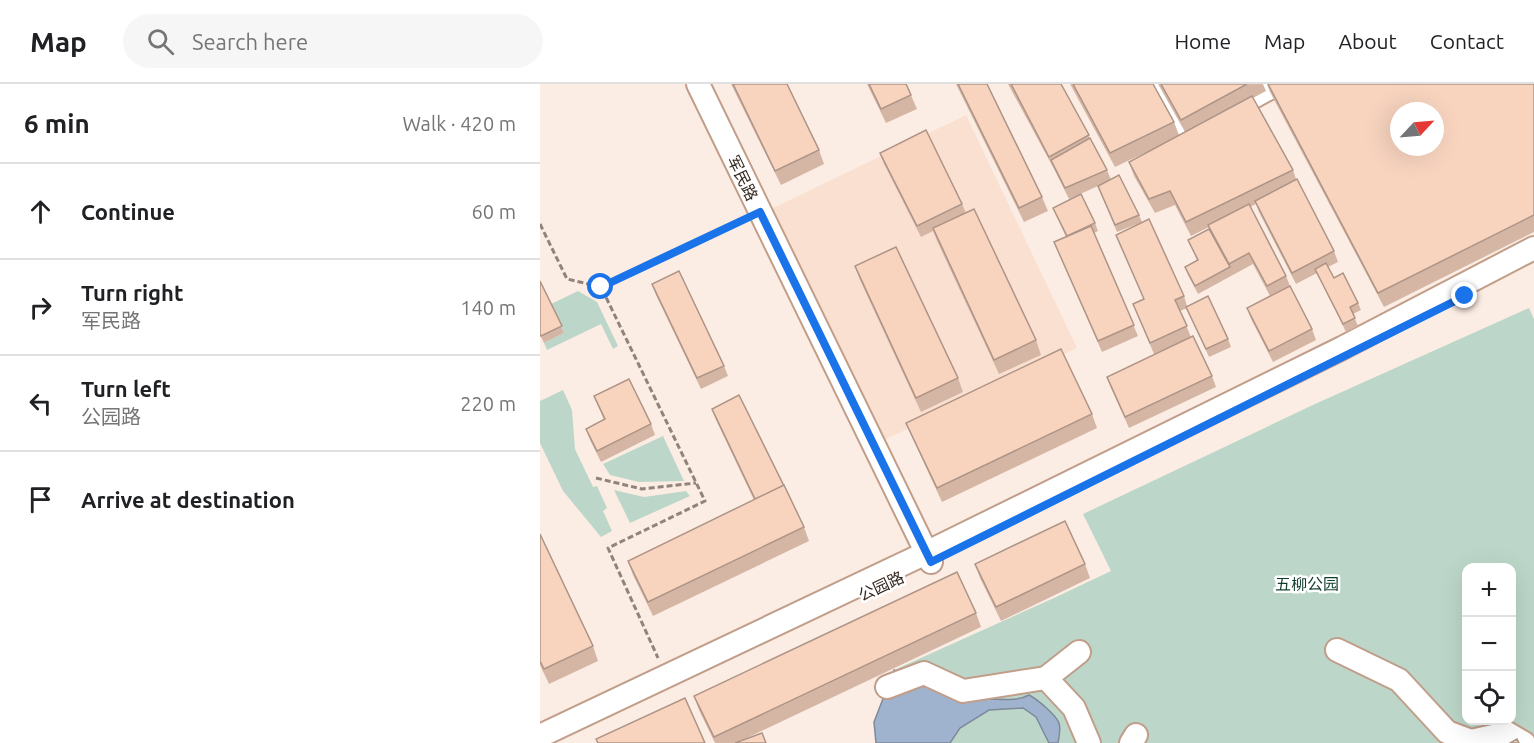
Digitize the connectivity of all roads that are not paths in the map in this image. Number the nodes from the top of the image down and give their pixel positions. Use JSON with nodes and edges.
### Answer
{"nodes":[{"id":1,"x":698,"y":84,"type":"edge"},
{"id":2,"x":1158,"y":84,"type":"edge"},
{"id":3,"x":1268,"y":86,"type":"edge"},
{"id":4,"x":1534,"y":249,"type":"edge"},
{"id":5,"x":1534,"y":262,"type":"edge"},
{"id":6,"x":929,"y":557,"type":"junction"},
{"id":7,"x":1337,"y":650,"type":"dead end"},
{"id":8,"x":1079,"y":652,"type":"dead end"},
{"id":9,"x":1046,"y":678,"type":"junction"},
{"id":10,"x":887,"y":687,"type":"dead end"},
{"id":11,"x":540,"y":736,"type":"edge"},
{"id":12,"x":546,"y":743,"type":"edge"},
{"id":13,"x":1089,"y":743,"type":"edge"},
{"id":14,"x":1524,"y":743,"type":"edge"}],
"edges":[{"from":1,"to":6,"type":"street","name":"军民路"},
{"from":2,"to":3,"type":"street"},
{"from":4,"to":6,"type":"street"},
{"from":5,"to":6,"type":"street","name":"公园路"},
{"from":6,"to":11,"type":"street"},
{"from":6,"to":12,"type":"street","name":"公园路"},
{"from":7,"to":14,"type":"street"},
{"from":8,"to":9,"type":"street"},
{"from":9,"to":10,"type":"street"},
{"from":9,"to":13,"type":"street"}]}
